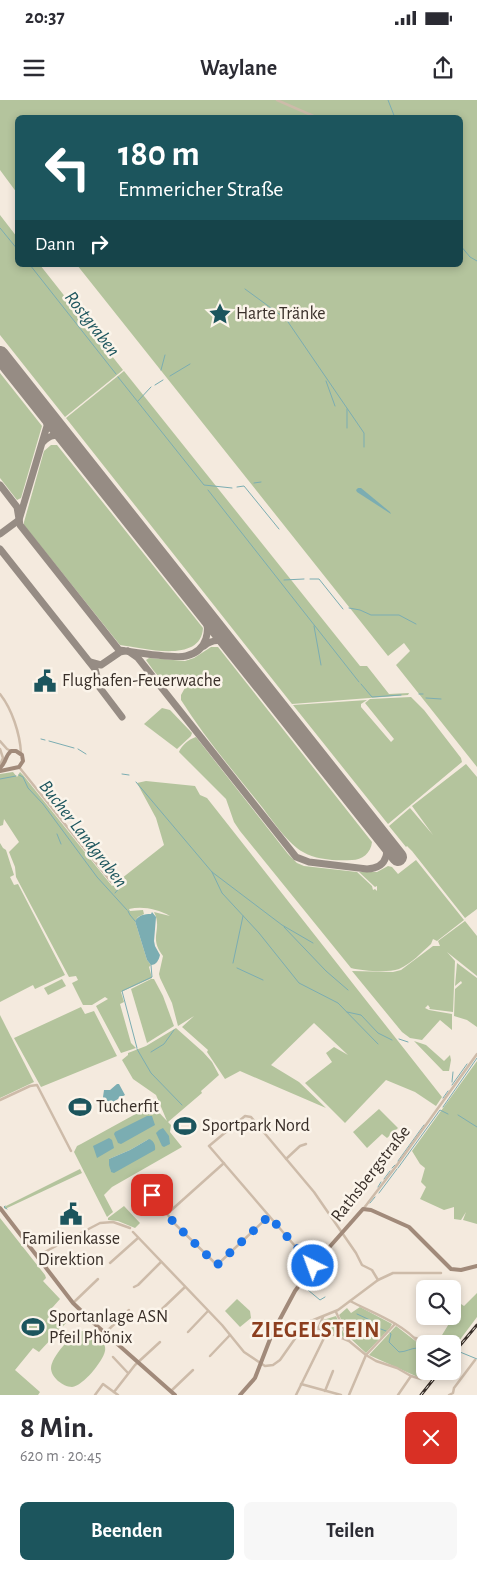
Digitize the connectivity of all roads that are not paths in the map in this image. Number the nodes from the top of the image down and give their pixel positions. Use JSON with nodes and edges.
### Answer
{"nodes":[{"id":1,"x":277,"y":100,"type":"edge"},
{"id":2,"x":311,"y":115,"type":"edge"},
{"id":3,"x":0,"y":694,"type":"edge"},
{"id":4,"x":0,"y":741,"type":"edge"},
{"id":5,"x":0,"y":748,"type":"edge"},
{"id":6,"x":11,"y":751,"type":"junction"},
{"id":7,"x":21,"y":753,"type":"junction"},
{"id":8,"x":6,"y":759,"type":"junction"},
{"id":9,"x":0,"y":768,"type":"edge"},
{"id":10,"x":17,"y":768,"type":"junction"},
{"id":11,"x":112,"y":883,"type":"dead end"},
{"id":12,"x":477,"y":1054,"type":"edge"},
{"id":13,"x":0,"y":1100,"type":"edge"},
{"id":14,"x":306,"y":1144,"type":"dead end"},
{"id":15,"x":71,"y":1151,"type":"dead end"},
{"id":16,"x":286,"y":1159,"type":"junction"},
{"id":17,"x":224,"y":1163,"type":"junction"},
{"id":18,"x":151,"y":1190,"type":"dead end"},
{"id":19,"x":0,"y":1208,"type":"edge"},
{"id":20,"x":364,"y":1208,"type":"junction"},
{"id":21,"x":0,"y":1212,"type":"edge"},
{"id":22,"x":167,"y":1214,"type":"junction"},
{"id":23,"x":269,"y":1216,"type":"junction"},
{"id":24,"x":130,"y":1228,"type":"dead end"},
{"id":25,"x":133,"y":1232,"type":"dead end"},
{"id":26,"x":342,"y":1233,"type":"junction"},
{"id":27,"x":138,"y":1238,"type":"junction"},
{"id":28,"x":25,"y":1241,"type":"junction"},
{"id":29,"x":37,"y":1256,"type":"junction"},
{"id":30,"x":162,"y":1262,"type":"junction"},
{"id":31,"x":110,"y":1263,"type":"dead end"},
{"id":32,"x":313,"y":1266,"type":"junction"},
{"id":33,"x":477,"y":1266,"type":"edge"},
{"id":34,"x":441,"y":1273,"type":"dead end"},
{"id":35,"x":98,"y":1279,"type":"dead end"},
{"id":36,"x":378,"y":1280,"type":"junction"},
{"id":37,"x":134,"y":1287,"type":"dead end"},
{"id":38,"x":185,"y":1287,"type":"junction"},
{"id":39,"x":350,"y":1301,"type":"junction"},
{"id":40,"x":73,"y":1303,"type":"junction"},
{"id":41,"x":129,"y":1310,"type":"dead end"},
{"id":42,"x":157,"y":1311,"type":"dead end"},
{"id":43,"x":208,"y":1311,"type":"junction"},
{"id":44,"x":336,"y":1312,"type":"junction"},
{"id":45,"x":323,"y":1316,"type":"junction"},
{"id":46,"x":306,"y":1323,"type":"junction"},
{"id":47,"x":395,"y":1324,"type":"junction"},
{"id":48,"x":318,"y":1329,"type":"junction"},
{"id":49,"x":188,"y":1332,"type":"dead end"},
{"id":50,"x":327,"y":1332,"type":"junction"},
{"id":51,"x":105,"y":1333,"type":"junction"},
{"id":52,"x":230,"y":1335,"type":"junction"},
{"id":53,"x":415,"y":1338,"type":"dead end"},
{"id":54,"x":349,"y":1341,"type":"junction"},
{"id":55,"x":160,"y":1342,"type":"dead end"},
{"id":56,"x":366,"y":1355,"type":"junction"},
{"id":57,"x":210,"y":1356,"type":"dead end"},
{"id":58,"x":113,"y":1357,"type":"dead end"},
{"id":59,"x":475,"y":1360,"type":"dead end"},
{"id":60,"x":138,"y":1362,"type":"junction"},
{"id":61,"x":261,"y":1364,"type":"junction"},
{"id":62,"x":193,"y":1370,"type":"dead end"},
{"id":63,"x":333,"y":1371,"type":"dead end"},
{"id":64,"x":128,"y":1373,"type":"junction"},
{"id":65,"x":411,"y":1376,"type":"junction"},
{"id":66,"x":416,"y":1377,"type":"edge"},
{"id":67,"x":302,"y":1384,"type":"junction"},
{"id":68,"x":171,"y":1391,"type":"junction"},
{"id":69,"x":324,"y":1391,"type":"junction"},
{"id":70,"x":114,"y":1392,"type":"junction"},
{"id":71,"x":242,"y":1394,"type":"edge"},
{"id":72,"x":453,"y":1394,"type":"edge"},
{"id":73,"x":95,"y":1395,"type":"edge"},
{"id":74,"x":118,"y":1395,"type":"edge"},
{"id":75,"x":175,"y":1395,"type":"edge"},
{"id":76,"x":296,"y":1395,"type":"edge"},
{"id":77,"x":341,"y":1395,"type":"edge"},
{"id":78,"x":349,"y":1395,"type":"edge"},
{"id":79,"x":398,"y":1395,"type":"edge"},
{"id":80,"x":449,"y":1395,"type":"edge"}],
"edges":[{"from":1,"to":2,"type":"street"},
{"from":3,"to":7,"type":"street"},
{"from":4,"to":6,"type":"street"},
{"from":5,"to":8,"type":"street"},
{"from":5,"to":9,"type":"street"},
{"from":6,"to":7,"type":"main road"},
{"from":6,"to":8,"type":"main road"},
{"from":7,"to":10,"type":"main road"},
{"from":8,"to":9,"type":"main road"},
{"from":8,"to":10,"type":"main road"},
{"from":9,"to":10,"type":"main road"},
{"from":10,"to":11,"type":"street"},
{"from":12,"to":20,"type":"street","name":"Rathsbergstraße"},
{"from":13,"to":15,"type":"street"},
{"from":14,"to":16,"type":"street"},
{"from":16,"to":17,"type":"street"},
{"from":16,"to":26,"type":"street"},
{"from":17,"to":22,"type":"street"},
{"from":17,"to":23,"type":"street"},
{"from":18,"to":22,"type":"street"},
{"from":19,"to":28,"type":"main road"},
{"from":20,"to":26,"type":"main road","name":"Rathsbergstraße"},
{"from":20,"to":33,"type":"main road"},
{"from":21,"to":28,"type":"main road"},
{"from":22,"to":23,"type":"street"},
{"from":23,"to":32,"type":"street"},
{"from":24,"to":29,"type":"street"},
{"from":25,"to":27,"type":"street"},
{"from":26,"to":32,"type":"main road","name":"Rathsbergstraße"},
{"from":26,"to":36,"type":"street"},
{"from":27,"to":30,"type":"street"},
{"from":27,"to":31,"type":"street"},
{"from":28,"to":29,"type":"main road"},
{"from":29,"to":40,"type":"main road"},
{"from":30,"to":37,"type":"street"},
{"from":30,"to":38,"type":"street"},
{"from":32,"to":61,"type":"main road","name":"Rathsbergstraße"},
{"from":34,"to":36,"type":"street"},
{"from":35,"to":40,"type":"street"},
{"from":36,"to":39,"type":"street"},
{"from":38,"to":42,"type":"street"},
{"from":38,"to":43,"type":"street"},
{"from":39,"to":44,"type":"street"},
{"from":39,"to":47,"type":"street"},
{"from":40,"to":51,"type":"main road"},
{"from":41,"to":51,"type":"street"},
{"from":43,"to":49,"type":"street"},
{"from":43,"to":52,"type":"street"},
{"from":44,"to":45,"type":"street"},
{"from":44,"to":54,"type":"street"},
{"from":45,"to":46,"type":"street"},
{"from":45,"to":48,"type":"street"},
{"from":46,"to":48,"type":"street"},
{"from":46,"to":61,"type":"street"},
{"from":47,"to":53,"type":"street"},
{"from":47,"to":56,"type":"street"},
{"from":48,"to":50,"type":"street"},
{"from":50,"to":54,"type":"street"},
{"from":50,"to":67,"type":"street"},
{"from":51,"to":60,"type":"main road"},
{"from":52,"to":57,"type":"street"},
{"from":52,"to":61,"type":"street"},
{"from":54,"to":56,"type":"street"},
{"from":55,"to":60,"type":"street"},
{"from":56,"to":65,"type":"street"},
{"from":56,"to":78,"type":"street"},
{"from":58,"to":64,"type":"street"},
{"from":59,"to":72,"type":"street"},
{"from":60,"to":64,"type":"street"},
{"from":60,"to":68,"type":"main road"},
{"from":61,"to":71,"type":"main road","name":"Rathsbergstraße"},
{"from":62,"to":68,"type":"street"},
{"from":63,"to":69,"type":"street"},
{"from":64,"to":70,"type":"street"},
{"from":65,"to":66,"type":"street"},
{"from":65,"to":79,"type":"street"},
{"from":67,"to":69,"type":"street"},
{"from":67,"to":76,"type":"street"},
{"from":68,"to":75,"type":"main road"},
{"from":69,"to":77,"type":"street"},
{"from":70,"to":73,"type":"street"},
{"from":70,"to":74,"type":"street"},
{"from":72,"to":80,"type":"street"}]}
